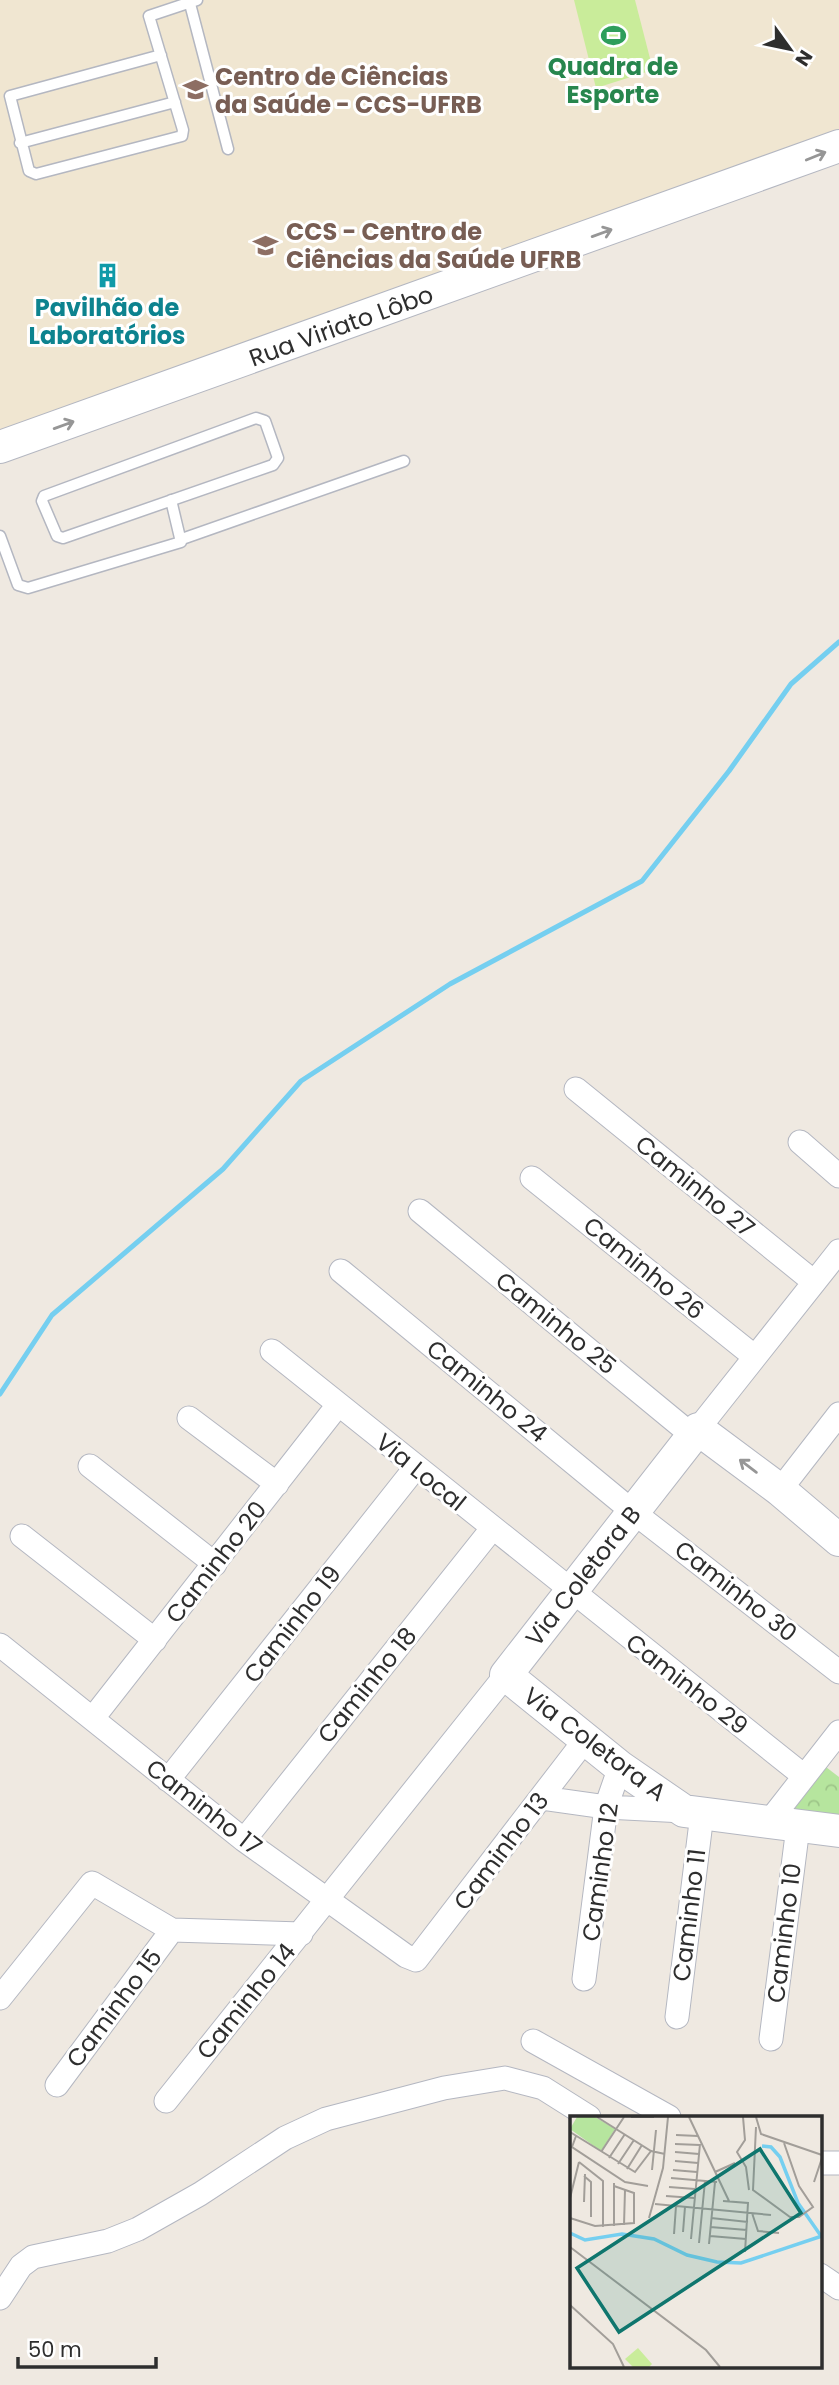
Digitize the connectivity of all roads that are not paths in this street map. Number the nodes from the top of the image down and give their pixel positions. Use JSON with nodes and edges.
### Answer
{"nodes":[{"id":1,"x":192,"y":1,"type":"edge"},
{"id":2,"x":161,"y":55,"type":"junction"},
{"id":3,"x":175,"y":102,"type":"junction"},
{"id":4,"x":20,"y":142,"type":"junction"},
{"id":5,"x":839,"y":146,"type":"edge"},
{"id":6,"x":228,"y":149,"type":"dead end"},
{"id":7,"x":0,"y":447,"type":"edge"},
{"id":8,"x":404,"y":461,"type":"dead end"},
{"id":9,"x":171,"y":500,"type":"junction"},
{"id":10,"x":0,"y":536,"type":"edge"},
{"id":11,"x":182,"y":540,"type":"junction"},
{"id":12,"x":576,"y":1089,"type":"dead end"},
{"id":13,"x":800,"y":1142,"type":"dead end"},
{"id":14,"x":839,"y":1176,"type":"edge"},
{"id":15,"x":533,"y":1178,"type":"dead end"},
{"id":16,"x":420,"y":1211,"type":"dead end"},
{"id":17,"x":839,"y":1251,"type":"edge"},
{"id":18,"x":341,"y":1271,"type":"dead end"},
{"id":19,"x":814,"y":1282,"type":"junction"},
{"id":20,"x":272,"y":1351,"type":"dead end"},
{"id":21,"x":755,"y":1357,"type":"junction"},
{"id":22,"x":338,"y":1405,"type":"junction"},
{"id":23,"x":839,"y":1414,"type":"edge"},
{"id":24,"x":188,"y":1418,"type":"dead end"},
{"id":25,"x":696,"y":1433,"type":"junction"},
{"id":26,"x":90,"y":1466,"type":"dead end"},
{"id":27,"x":416,"y":1467,"type":"junction"},
{"id":28,"x":276,"y":1484,"type":"junction"},
{"id":29,"x":780,"y":1490,"type":"junction"},
{"id":30,"x":632,"y":1511,"type":"junction"},
{"id":31,"x":491,"y":1530,"type":"junction"},
{"id":32,"x":22,"y":1536,"type":"dead end"},
{"id":33,"x":839,"y":1540,"type":"edge"},
{"id":34,"x":215,"y":1564,"type":"junction"},
{"id":35,"x":571,"y":1592,"type":"junction"},
{"id":36,"x":155,"y":1640,"type":"junction"},
{"id":37,"x":0,"y":1645,"type":"edge"},
{"id":38,"x":839,"y":1672,"type":"edge"},
{"id":39,"x":506,"y":1675,"type":"junction"},
{"id":40,"x":93,"y":1718,"type":"junction"},
{"id":41,"x":839,"y":1732,"type":"edge"},
{"id":42,"x":585,"y":1741,"type":"junction"},
{"id":43,"x":620,"y":1767,"type":"junction"},
{"id":44,"x":804,"y":1776,"type":"junction"},
{"id":45,"x":168,"y":1780,"type":"junction"},
{"id":46,"x":542,"y":1798,"type":"junction"},
{"id":47,"x":606,"y":1807,"type":"junction"},
{"id":48,"x":693,"y":1813,"type":"junction"},
{"id":49,"x":783,"y":1825,"type":"junction"},
{"id":50,"x":839,"y":1831,"type":"edge"},
{"id":51,"x":244,"y":1840,"type":"junction"},
{"id":52,"x":327,"y":1900,"type":"junction"},
{"id":53,"x":172,"y":1930,"type":"junction"},
{"id":54,"x":301,"y":1934,"type":"junction"},
{"id":55,"x":416,"y":1960,"type":"joint"},
{"id":56,"x":584,"y":1979,"type":"dead end"},
{"id":57,"x":0,"y":1998,"type":"edge"},
{"id":58,"x":677,"y":2017,"type":"dead end"},
{"id":59,"x":771,"y":2039,"type":"dead end"},
{"id":60,"x":533,"y":2041,"type":"dead end"},
{"id":61,"x":57,"y":2085,"type":"dead end"},
{"id":62,"x":166,"y":2101,"type":"dead end"},
{"id":63,"x":587,"y":2116,"type":"edge"},
{"id":64,"x":667,"y":2116,"type":"edge"},
{"id":65,"x":822,"y":2276,"type":"edge"},
{"id":66,"x":839,"y":2288,"type":"edge"},
{"id":67,"x":0,"y":2298,"type":"edge"}],
"edges":[{"from":1,"to":2,"type":"lane"},
{"from":1,"to":6,"type":"lane"},
{"from":2,"to":3,"type":"lane"},
{"from":2,"to":4,"type":"lane"},
{"from":3,"to":4,"type":"lane"},
{"from":3,"to":4,"type":"lane"},
{"from":7,"to":5,"type":"street","name":"Rua Viriato Lôbo","one_way":true},
{"from":8,"to":11,"type":"lane"},
{"from":9,"to":9,"type":"lane"},
{"from":9,"to":11,"type":"lane"},
{"from":10,"to":11,"type":"lane"},
{"from":12,"to":19,"type":"street","name":"Caminho 27"},
{"from":13,"to":14,"type":"street"},
{"from":15,"to":21,"type":"street","name":"Caminho 26"},
{"from":16,"to":25,"type":"street","name":"Caminho 25"},
{"from":17,"to":19,"type":"street","name":"Via Coletora B"},
{"from":18,"to":30,"type":"street","name":"Caminho 24"},
{"from":19,"to":21,"type":"street","name":"Via Coletora B"},
{"from":20,"to":22,"type":"street","name":"Via Local"},
{"from":21,"to":25,"type":"street","name":"Via Coletora B"},
{"from":22,"to":27,"type":"street","name":"Via Local"},
{"from":22,"to":28,"type":"street","name":"Caminho 20"},
{"from":23,"to":29,"type":"street"},
{"from":24,"to":28,"type":"street"},
{"from":29,"to":25,"type":"street","one_way":true},
{"from":25,"to":30,"type":"street","name":"Via Coletora B"},
{"from":26,"to":34,"type":"street"},
{"from":27,"to":31,"type":"street","name":"Via Local"},
{"from":27,"to":45,"type":"street","name":"Caminho 19"},
{"from":28,"to":34,"type":"street","name":"Caminho 20"},
{"from":29,"to":33,"type":"street"},
{"from":30,"to":35,"type":"street","name":"Via Coletora B"},
{"from":30,"to":38,"type":"street","name":"Caminho 30"},
{"from":31,"to":35,"type":"street","name":"Via Local"},
{"from":31,"to":51,"type":"street","name":"Caminho 18"},
{"from":32,"to":36,"type":"street"},
{"from":34,"to":36,"type":"street","name":"Caminho 20"},
{"from":35,"to":39,"type":"street","name":"Via Coletora B"},
{"from":35,"to":44,"type":"street","name":"Caminho 29"},
{"from":36,"to":40,"type":"street","name":"Caminho 20"},
{"from":37,"to":40,"type":"street","name":"Caminho 17"},
{"from":39,"to":42,"type":"street","name":"Via Coletora A"},
{"from":39,"to":52,"type":"street","name":"Via Coletora B"},
{"from":40,"to":45,"type":"street","name":"Caminho 17"},
{"from":41,"to":44,"type":"street"},
{"from":42,"to":43,"type":"street","name":"Via Coletora A"},
{"from":42,"to":46,"type":"street","name":"Caminho 13"},
{"from":43,"to":47,"type":"street","name":"Caminho 12"},
{"from":43,"to":48,"type":"street","name":"Via Coletora A"},
{"from":44,"to":49,"type":"street"},
{"from":45,"to":51,"type":"street","name":"Caminho 17"},
{"from":46,"to":47,"type":"street","name":"Via Coletora A"},
{"from":46,"to":55,"type":"street","name":"Caminho 13"},
{"from":47,"to":48,"type":"street","name":"Via Coletora A"},
{"from":47,"to":56,"type":"street","name":"Caminho 12"},
{"from":48,"to":49,"type":"street","name":"Via Coletora A"},
{"from":48,"to":58,"type":"street","name":"Caminho 11"},
{"from":49,"to":50,"type":"street","name":"Via Coletora A"},
{"from":49,"to":59,"type":"street","name":"Caminho 10"},
{"from":51,"to":52,"type":"street","name":"Caminho 17"},
{"from":52,"to":54,"type":"street","name":"Caminho 14"},
{"from":52,"to":55,"type":"street","name":"Caminho 17"},
{"from":53,"to":54,"type":"street"},
{"from":53,"to":57,"type":"street"},
{"from":53,"to":61,"type":"street","name":"Caminho 15"},
{"from":54,"to":62,"type":"street","name":"Caminho 14"},
{"from":60,"to":64,"type":"street"},
{"from":63,"to":67,"type":"street"},
{"from":65,"to":66,"type":"street"}]}
